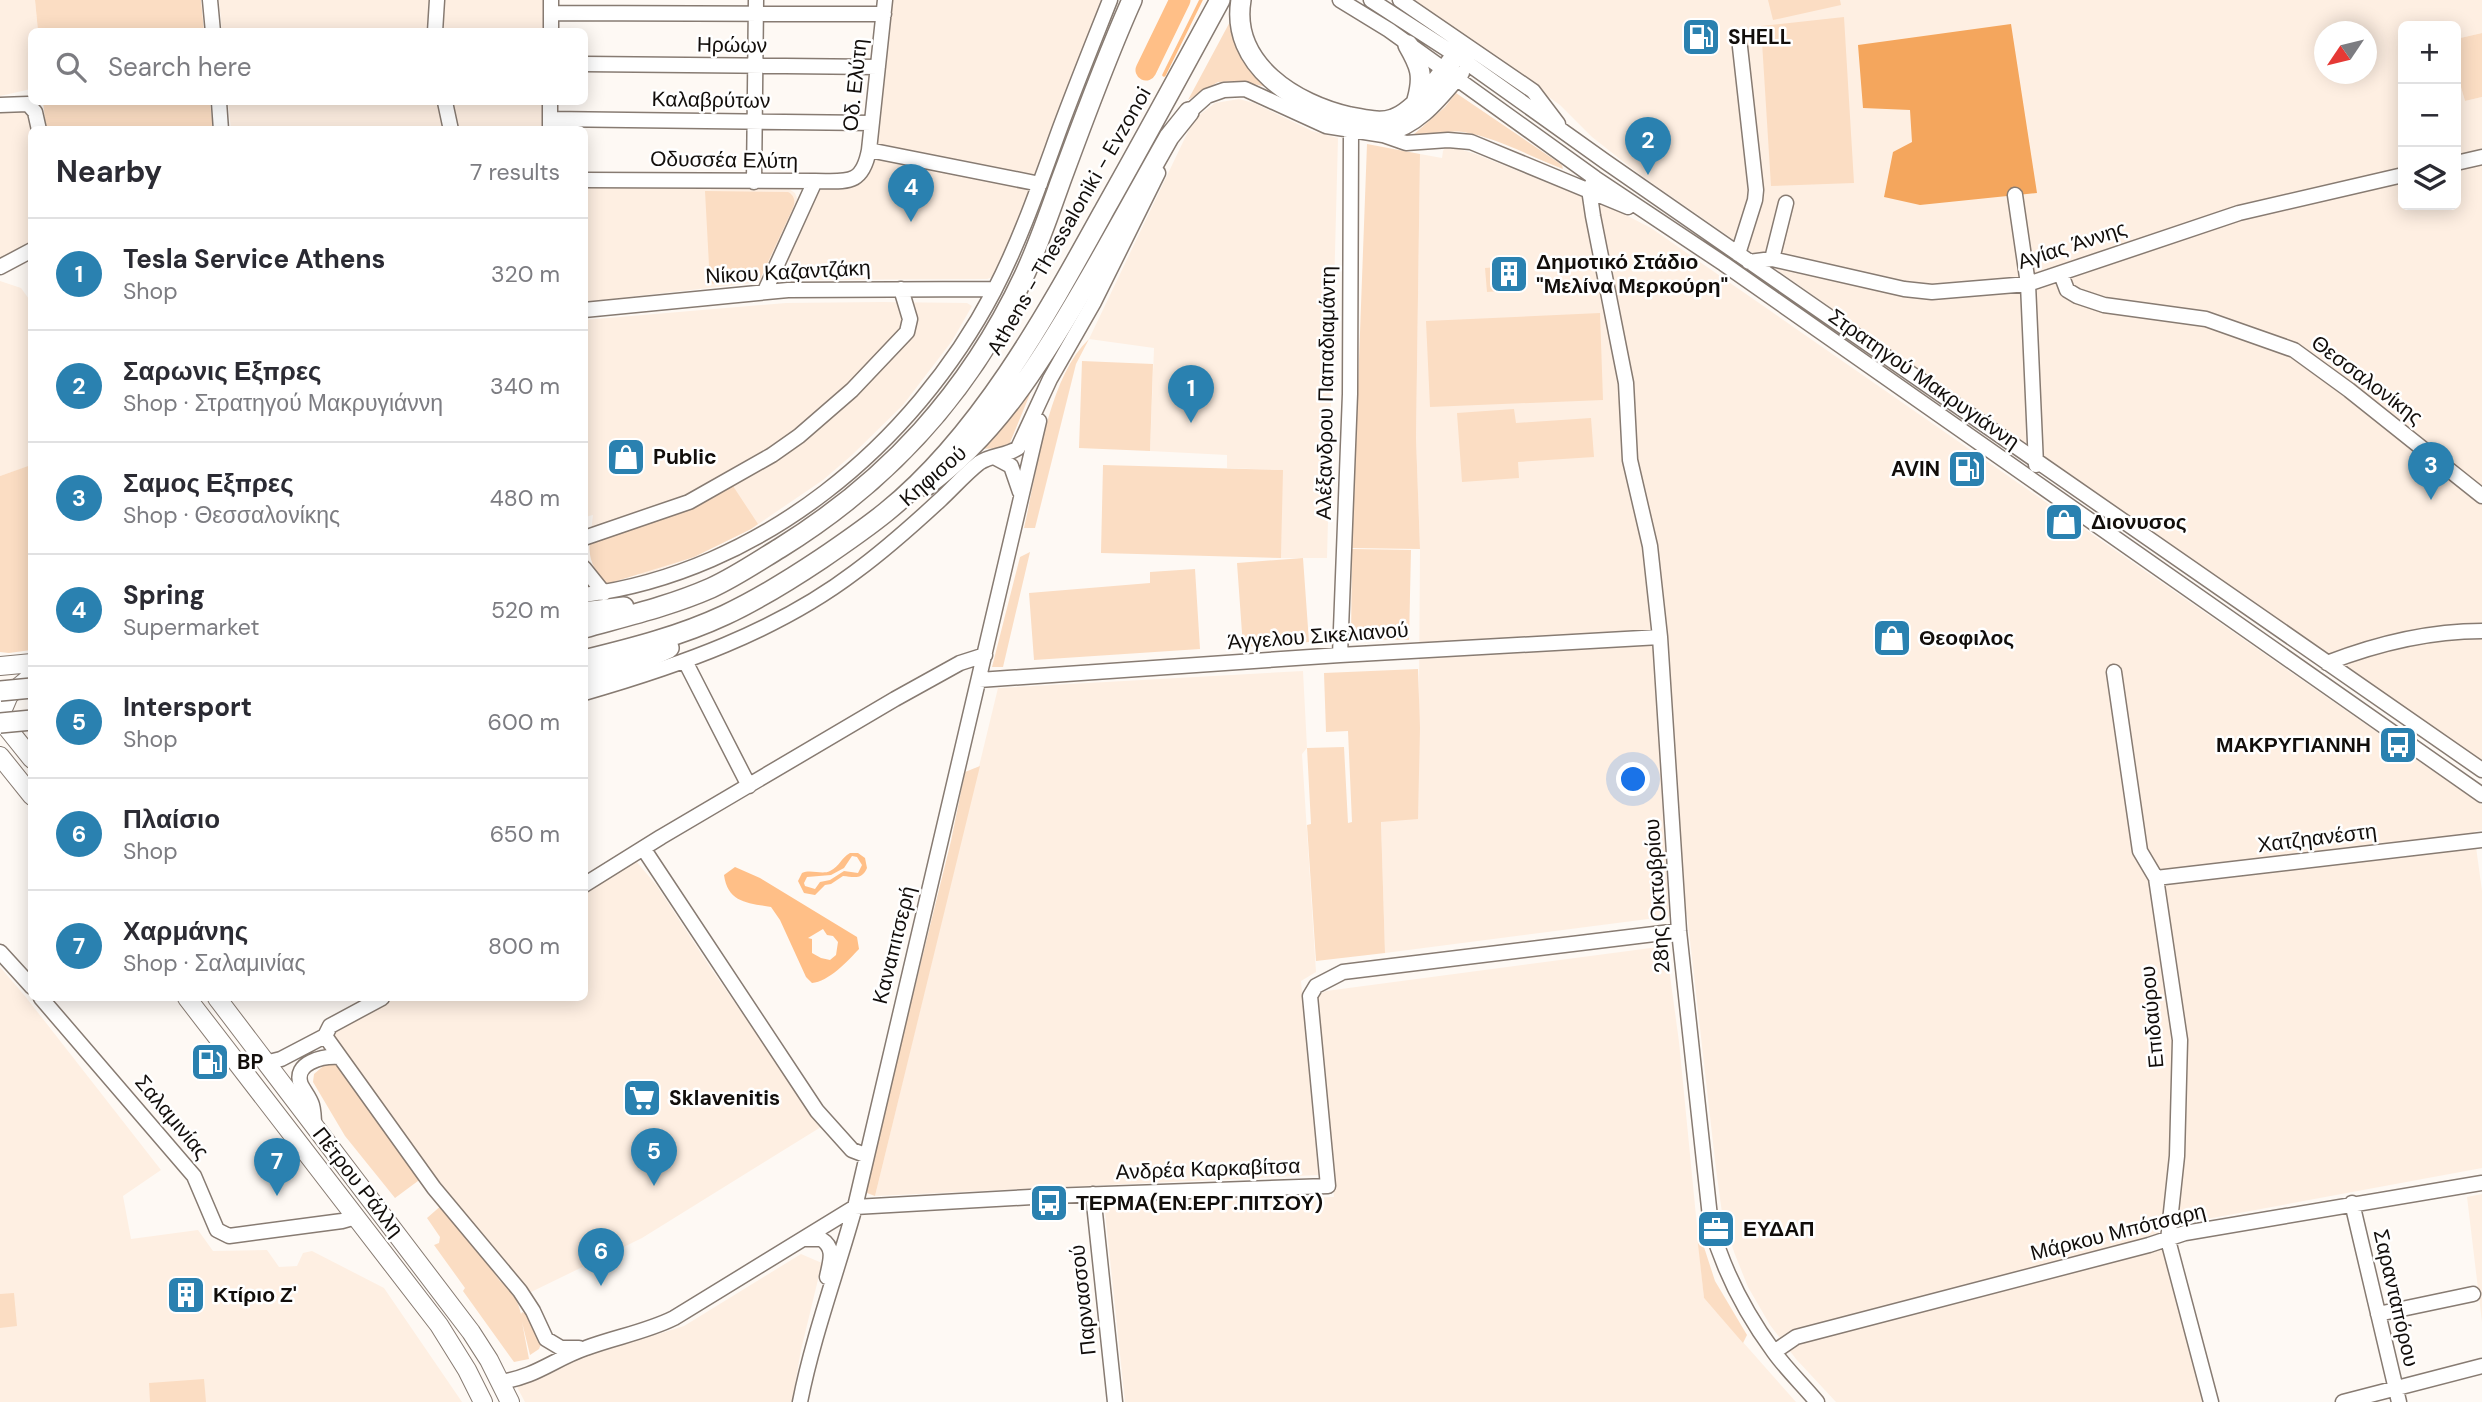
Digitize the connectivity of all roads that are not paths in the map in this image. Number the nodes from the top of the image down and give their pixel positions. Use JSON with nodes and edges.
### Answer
{"nodes":[{"id":1,"x":210,"y":0,"type":"edge"},
{"id":2,"x":437,"y":0,"type":"edge"},
{"id":3,"x":1110,"y":0,"type":"edge"},
{"id":4,"x":1132,"y":0,"type":"edge"},
{"id":5,"x":1220,"y":0,"type":"edge"},
{"id":6,"x":1241,"y":0,"type":"edge"},
{"id":7,"x":1340,"y":0,"type":"edge"},
{"id":8,"x":1371,"y":0,"type":"edge"},
{"id":9,"x":1400,"y":0,"type":"edge"},
{"id":10,"x":551,"y":6,"type":"edge"},
{"id":11,"x":756,"y":7,"type":"edge"},
{"id":12,"x":885,"y":7,"type":"edge"},
{"id":13,"x":212,"y":28,"type":"edge"},
{"id":14,"x":435,"y":28,"type":"edge"},
{"id":15,"x":551,"y":28,"type":"edge"},
{"id":16,"x":1408,"y":45,"type":"junction"},
{"id":17,"x":1740,"y":47,"type":"dead end"},
{"id":18,"x":1463,"y":60,"type":"junction"},
{"id":19,"x":588,"y":64,"type":"edge"},
{"id":20,"x":755,"y":66,"type":"junction"},
{"id":21,"x":878,"y":67,"type":"junction"},
{"id":22,"x":1450,"y":75,"type":"junction"},
{"id":23,"x":1417,"y":100,"type":"junction"},
{"id":24,"x":28,"y":104,"type":"edge"},
{"id":25,"x":0,"y":105,"type":"edge"},
{"id":26,"x":29,"y":105,"type":"edge"},
{"id":27,"x":219,"y":105,"type":"edge"},
{"id":28,"x":446,"y":105,"type":"edge"},
{"id":29,"x":550,"y":105,"type":"edge"},
{"id":30,"x":1189,"y":111,"type":"junction"},
{"id":31,"x":754,"y":122,"type":"junction"},
{"id":32,"x":872,"y":123,"type":"junction"},
{"id":33,"x":550,"y":124,"type":"edge"},
{"id":34,"x":38,"y":126,"type":"edge"},
{"id":35,"x":221,"y":126,"type":"edge"},
{"id":36,"x":450,"y":126,"type":"edge"},
{"id":37,"x":1351,"y":131,"type":"junction"},
{"id":38,"x":1562,"y":132,"type":"junction"},
{"id":39,"x":1383,"y":135,"type":"junction"},
{"id":40,"x":869,"y":150,"type":"junction"},
{"id":41,"x":2482,"y":157,"type":"edge"},
{"id":42,"x":1606,"y":162,"type":"junction"},
{"id":43,"x":2461,"y":162,"type":"edge"},
{"id":44,"x":862,"y":173,"type":"joint"},
{"id":45,"x":2398,"y":175,"type":"edge"},
{"id":46,"x":588,"y":180,"type":"edge"},
{"id":47,"x":815,"y":181,"type":"junction"},
{"id":48,"x":754,"y":182,"type":"junction"},
{"id":49,"x":1040,"y":184,"type":"junction"},
{"id":50,"x":1593,"y":185,"type":"junction"},
{"id":51,"x":2015,"y":195,"type":"dead end"},
{"id":52,"x":1786,"y":203,"type":"dead end"},
{"id":53,"x":28,"y":252,"type":"edge"},
{"id":54,"x":1743,"y":258,"type":"junction"},
{"id":55,"x":1772,"y":259,"type":"junction"},
{"id":56,"x":0,"y":267,"type":"edge"},
{"id":57,"x":2060,"y":274,"type":"junction"},
{"id":58,"x":1740,"y":276,"type":"junction"},
{"id":59,"x":2028,"y":285,"type":"junction"},
{"id":60,"x":901,"y":289,"type":"junction"},
{"id":61,"x":995,"y":289,"type":"junction"},
{"id":62,"x":765,"y":291,"type":"junction"},
{"id":63,"x":588,"y":310,"type":"edge"},
{"id":64,"x":1050,"y":379,"type":"junction"},
{"id":65,"x":996,"y":458,"type":"junction"},
{"id":66,"x":2036,"y":461,"type":"junction"},
{"id":67,"x":2035,"y":482,"type":"junction"},
{"id":68,"x":1020,"y":495,"type":"junction"},
{"id":69,"x":2482,"y":496,"type":"edge"},
{"id":70,"x":887,"y":511,"type":"junction"},
{"id":71,"x":588,"y":537,"type":"edge"},
{"id":72,"x":588,"y":573,"type":"edge"},
{"id":73,"x":604,"y":593,"type":"junction"},
{"id":74,"x":588,"y":595,"type":"edge"},
{"id":75,"x":684,"y":599,"type":"junction"},
{"id":76,"x":588,"y":611,"type":"edge"},
{"id":77,"x":726,"y":614,"type":"junction"},
{"id":78,"x":588,"y":627,"type":"edge"},
{"id":79,"x":2482,"y":631,"type":"edge"},
{"id":80,"x":1660,"y":637,"type":"junction"},
{"id":81,"x":985,"y":655,"type":"junction"},
{"id":82,"x":1340,"y":655,"type":"junction"},
{"id":83,"x":0,"y":659,"type":"edge"},
{"id":84,"x":588,"y":659,"type":"edge"},
{"id":85,"x":685,"y":661,"type":"junction"},
{"id":86,"x":2327,"y":663,"type":"junction"},
{"id":87,"x":0,"y":666,"type":"edge"},
{"id":88,"x":28,"y":668,"type":"edge"},
{"id":89,"x":28,"y":668,"type":"edge"},
{"id":90,"x":28,"y":669,"type":"edge"},
{"id":91,"x":2114,"y":672,"type":"dead end"},
{"id":92,"x":588,"y":678,"type":"edge"},
{"id":93,"x":979,"y":680,"type":"junction"},
{"id":94,"x":28,"y":688,"type":"edge"},
{"id":95,"x":0,"y":691,"type":"edge"},
{"id":96,"x":588,"y":692,"type":"edge"},
{"id":97,"x":0,"y":719,"type":"edge"},
{"id":98,"x":28,"y":720,"type":"edge"},
{"id":99,"x":28,"y":752,"type":"edge"},
{"id":100,"x":28,"y":754,"type":"edge"},
{"id":101,"x":0,"y":755,"type":"edge"},
{"id":102,"x":2482,"y":770,"type":"edge"},
{"id":103,"x":749,"y":786,"type":"junction"},
{"id":104,"x":28,"y":791,"type":"edge"},
{"id":105,"x":2482,"y":795,"type":"edge"},
{"id":106,"x":2482,"y":840,"type":"edge"},
{"id":107,"x":643,"y":848,"type":"junction"},
{"id":108,"x":2156,"y":878,"type":"junction"},
{"id":109,"x":588,"y":882,"type":"edge"},
{"id":110,"x":1679,"y":931,"type":"junction"},
{"id":111,"x":0,"y":952,"type":"edge"},
{"id":112,"x":28,"y":983,"type":"edge"},
{"id":113,"x":44,"y":1001,"type":"edge"},
{"id":114,"x":189,"y":1001,"type":"edge"},
{"id":115,"x":219,"y":1001,"type":"edge"},
{"id":116,"x":376,"y":1001,"type":"edge"},
{"id":117,"x":325,"y":1036,"type":"junction"},
{"id":118,"x":339,"y":1057,"type":"junction"},
{"id":119,"x":265,"y":1063,"type":"junction"},
{"id":120,"x":314,"y":1127,"type":"junction"},
{"id":121,"x":865,"y":1155,"type":"junction"},
{"id":122,"x":2482,"y":1182,"type":"edge"},
{"id":123,"x":1093,"y":1194,"type":"junction"},
{"id":124,"x":2352,"y":1203,"type":"junction"},
{"id":125,"x":855,"y":1207,"type":"junction"},
{"id":126,"x":356,"y":1217,"type":"junction"},
{"id":127,"x":801,"y":1240,"type":"junction"},
{"id":128,"x":2168,"y":1240,"type":"junction"},
{"id":129,"x":2473,"y":1294,"type":"dead end"},
{"id":130,"x":827,"y":1296,"type":"junction"},
{"id":131,"x":2378,"y":1314,"type":"junction"},
{"id":132,"x":546,"y":1339,"type":"junction"},
{"id":133,"x":454,"y":1348,"type":"junction"},
{"id":134,"x":583,"y":1349,"type":"junction"},
{"id":135,"x":1774,"y":1352,"type":"junction"},
{"id":136,"x":2482,"y":1366,"type":"edge"},
{"id":137,"x":519,"y":1379,"type":"junction"},
{"id":138,"x":500,"y":1382,"type":"junction"},
{"id":139,"x":2398,"y":1395,"type":"edge"},
{"id":140,"x":474,"y":1402,"type":"edge"},
{"id":141,"x":483,"y":1402,"type":"edge"},
{"id":142,"x":510,"y":1402,"type":"edge"},
{"id":143,"x":800,"y":1402,"type":"edge"},
{"id":144,"x":1115,"y":1402,"type":"edge"},
{"id":145,"x":1817,"y":1402,"type":"edge"},
{"id":146,"x":2211,"y":1402,"type":"edge"},
{"id":147,"x":2343,"y":1402,"type":"edge"}],
"edges":[{"from":1,"to":13,"type":"street"},
{"from":2,"to":14,"type":"street"},
{"from":3,"to":49,"type":"street"},
{"from":4,"to":75,"type":"highway","name":"Athens - Thessaloniki - Evzonoi"},
{"from":5,"to":70,"type":"highway","name":"Athens - Thessaloniki - Evzonoi"},
{"from":6,"to":23,"type":"highway"},
{"from":7,"to":16,"type":"street"},
{"from":8,"to":18,"type":"street","name":"Στρατηγού Μακρυγιάννη"},
{"from":9,"to":38,"type":"street"},
{"from":10,"to":11,"type":"street"},
{"from":10,"to":15,"type":"street"},
{"from":11,"to":12,"type":"street"},
{"from":11,"to":20,"type":"street"},
{"from":12,"to":21,"type":"street","name":"Οδ. Ελύτη"},
{"from":16,"to":22,"type":"street"},
{"from":16,"to":23,"type":"highway"},
{"from":17,"to":54,"type":"street"},
{"from":18,"to":22,"type":"highway"},
{"from":18,"to":38,"type":"street","name":"Στρατηγού Μακρυγιάννη"},
{"from":19,"to":20,"type":"street","name":"Ηρώων"},
{"from":20,"to":21,"type":"street","name":"Ηρώων"},
{"from":20,"to":31,"type":"street"},
{"from":21,"to":32,"type":"street","name":"Οδ. Ελύτη"},
{"from":22,"to":23,"type":"highway"},
{"from":22,"to":39,"type":"street"},
{"from":22,"to":50,"type":"street"},
{"from":24,"to":25,"type":"street"},
{"from":26,"to":34,"type":"street"},
{"from":27,"to":35,"type":"street"},
{"from":28,"to":36,"type":"street"},
{"from":29,"to":33,"type":"street"},
{"from":30,"to":37,"type":"street"},
{"from":30,"to":64,"type":"street","name":"Κηφισού"},
{"from":30,"to":70,"type":"highway"},
{"from":31,"to":32,"type":"street","name":"Καλαβρύτων"},
{"from":31,"to":33,"type":"street","name":"Καλαβρύτων"},
{"from":31,"to":48,"type":"street"},
{"from":32,"to":40,"type":"street","name":"Οδ. Ελύτη"},
{"from":37,"to":39,"type":"street"},
{"from":37,"to":82,"type":"street","name":"Αλέξανδρου Παπαδιαμάντη"},
{"from":38,"to":42,"type":"street","name":"Στρατηγού Μακρυγιάννη"},
{"from":39,"to":50,"type":"street"},
{"from":40,"to":44,"type":"street","name":"Οδ. Ελύτη"},
{"from":40,"to":49,"type":"street"},
{"from":41,"to":43,"type":"street"},
{"from":42,"to":50,"type":"street"},
{"from":42,"to":54,"type":"street","name":"Στρατηγού Μακρυγιάννη"},
{"from":44,"to":47,"type":"street","name":"Οδυσσέα Ελύτη"},
{"from":45,"to":57,"type":"street","name":"Αγίας Άννης"},
{"from":46,"to":48,"type":"street","name":"Οδυσσέα Ελύτη"},
{"from":47,"to":48,"type":"street","name":"Οδυσσέα Ελύτη"},
{"from":47,"to":62,"type":"street"},
{"from":49,"to":61,"type":"street"},
{"from":50,"to":58,"type":"street","name":"Στρατηγού Μακρυγιάννη"},
{"from":50,"to":80,"type":"street","name":"28ης Οκτωβρίου"},
{"from":51,"to":59,"type":"street"},
{"from":52,"to":55,"type":"street"},
{"from":53,"to":56,"type":"street"},
{"from":54,"to":55,"type":"street","name":"Αγίας Άννης"},
{"from":54,"to":58,"type":"street"},
{"from":54,"to":66,"type":"street","name":"Στρατηγού Μακρυγιάννη"},
{"from":55,"to":59,"type":"street","name":"Αγίας Άννης"},
{"from":57,"to":59,"type":"street","name":"Αγίας Άννης"},
{"from":57,"to":69,"type":"street","name":"Θεσσαλονίκης"},
{"from":58,"to":67,"type":"street","name":"Στρατηγού Μακρυγιάννη"},
{"from":59,"to":66,"type":"street"},
{"from":60,"to":61,"type":"street","name":"Νίκου Καζαντζάκη"},
{"from":60,"to":62,"type":"street","name":"Νίκου Καζαντζάκη"},
{"from":60,"to":71,"type":"street"},
{"from":61,"to":73,"type":"street"},
{"from":62,"to":63,"type":"street","name":"Νίκου Καζαντζάκη"},
{"from":64,"to":65,"type":"street","name":"Κηφισού"},
{"from":64,"to":68,"type":"street","name":"Καναπιτσερή"},
{"from":65,"to":68,"type":"street"},
{"from":65,"to":85,"type":"street","name":"Κηφισού"},
{"from":66,"to":67,"type":"street"},
{"from":66,"to":86,"type":"street","name":"Στρατηγού Μακρυγιάννη"},
{"from":67,"to":105,"type":"street","name":"Στρατηγού Μακρυγιάννη"},
{"from":68,"to":81,"type":"street","name":"Καναπιτσερή"},
{"from":70,"to":77,"type":"highway","name":"Athens - Thessaloniki - Evzonoi"},
{"from":72,"to":73,"type":"street"},
{"from":73,"to":74,"type":"street"},
{"from":75,"to":76,"type":"highway"},
{"from":75,"to":78,"type":"highway","name":"Athens - Thessaloniki - Evzonoi"},
{"from":77,"to":84,"type":"highway","name":"Athens - Thessaloniki - Evzonoi"},
{"from":77,"to":92,"type":"highway"},
{"from":79,"to":86,"type":"street"},
{"from":80,"to":82,"type":"street","name":"Άγγελου Σικελιανού"},
{"from":80,"to":110,"type":"street","name":"28ης Οκτωβρίου"},
{"from":81,"to":93,"type":"street","name":"Καναπιτσερή"},
{"from":81,"to":103,"type":"street"},
{"from":82,"to":93,"type":"street","name":"Άγγελου Σικελιανού"},
{"from":83,"to":88,"type":"main road"},
{"from":85,"to":96,"type":"street","name":"Κηφισού"},
{"from":85,"to":103,"type":"street"},
{"from":86,"to":102,"type":"street","name":"Στρατηγού Μακρυγιάννη"},
{"from":87,"to":89,"type":"main road"},
{"from":90,"to":97,"type":"main road"},
{"from":91,"to":108,"type":"street","name":"Επιδαύρου"},
{"from":93,"to":121,"type":"street","name":"Καναπιτσερή"},
{"from":94,"to":95,"type":"highway","bridge":true},
{"from":97,"to":98,"type":"highway","bridge":true},
{"from":97,"to":99,"type":"main road"},
{"from":100,"to":101,"type":"main road"},
{"from":101,"to":104,"type":"main road"},
{"from":103,"to":107,"type":"street"},
{"from":106,"to":108,"type":"street","name":"Χατζηανέστη"},
{"from":107,"to":109,"type":"street"},
{"from":107,"to":121,"type":"street"},
{"from":108,"to":128,"type":"street","name":"Επιδαύρου"},
{"from":110,"to":123,"type":"street","name":"Ανδρέα Καρκαβίτσα"},
{"from":110,"to":135,"type":"street","name":"28ης Οκτωβρίου"},
{"from":111,"to":112,"type":"street"},
{"from":113,"to":126,"type":"street","name":"Σαλαμινίας"},
{"from":114,"to":126,"type":"main road","name":"Πέτρου Ράλλη"},
{"from":115,"to":119,"type":"main road","name":"Πέτρου Ράλλη"},
{"from":116,"to":117,"type":"street"},
{"from":117,"to":118,"type":"street"},
{"from":117,"to":119,"type":"street"},
{"from":118,"to":120,"type":"street"},
{"from":118,"to":132,"type":"street"},
{"from":119,"to":120,"type":"main road","name":"Πέτρου Ράλλη"},
{"from":120,"to":138,"type":"main road","name":"Πέτρου Ράλλη"},
{"from":121,"to":125,"type":"street","name":"Καναπιτσερή"},
{"from":122,"to":124,"type":"street","name":"Μάρκου Μπότσαρη"},
{"from":123,"to":125,"type":"street","name":"Ανδρέα Καρκαβίτσα"},
{"from":123,"to":144,"type":"street","name":"Παρνασσού"},
{"from":124,"to":128,"type":"street","name":"Μάρκου Μπότσαρη"},
{"from":124,"to":131,"type":"street","name":"Σαρανταπόρου"},
{"from":125,"to":127,"type":"street"},
{"from":125,"to":130,"type":"street","name":"Καναπιτσερή"},
{"from":126,"to":133,"type":"main road","name":"Πέτρου Ράλλη"},
{"from":127,"to":130,"type":"street"},
{"from":127,"to":134,"type":"street"},
{"from":128,"to":135,"type":"street","name":"Μάρκου Μπότσαρη"},
{"from":128,"to":146,"type":"street","name":"Επιδαύρου"},
{"from":129,"to":131,"type":"street"},
{"from":130,"to":143,"type":"street","name":"Καναπιτσερή"},
{"from":131,"to":139,"type":"street","name":"Σαρανταπόρου"},
{"from":132,"to":134,"type":"street"},
{"from":132,"to":137,"type":"street"},
{"from":133,"to":140,"type":"main road"},
{"from":133,"to":141,"type":"main road","name":"Πέτρου Ράλλη"},
{"from":134,"to":137,"type":"street"},
{"from":135,"to":145,"type":"street","name":"28ης Οκτωβρίου"},
{"from":136,"to":139,"type":"street"},
{"from":137,"to":138,"type":"street"},
{"from":138,"to":142,"type":"main road","name":"Πέτρου Ράλλη"},
{"from":139,"to":147,"type":"street"}]}
